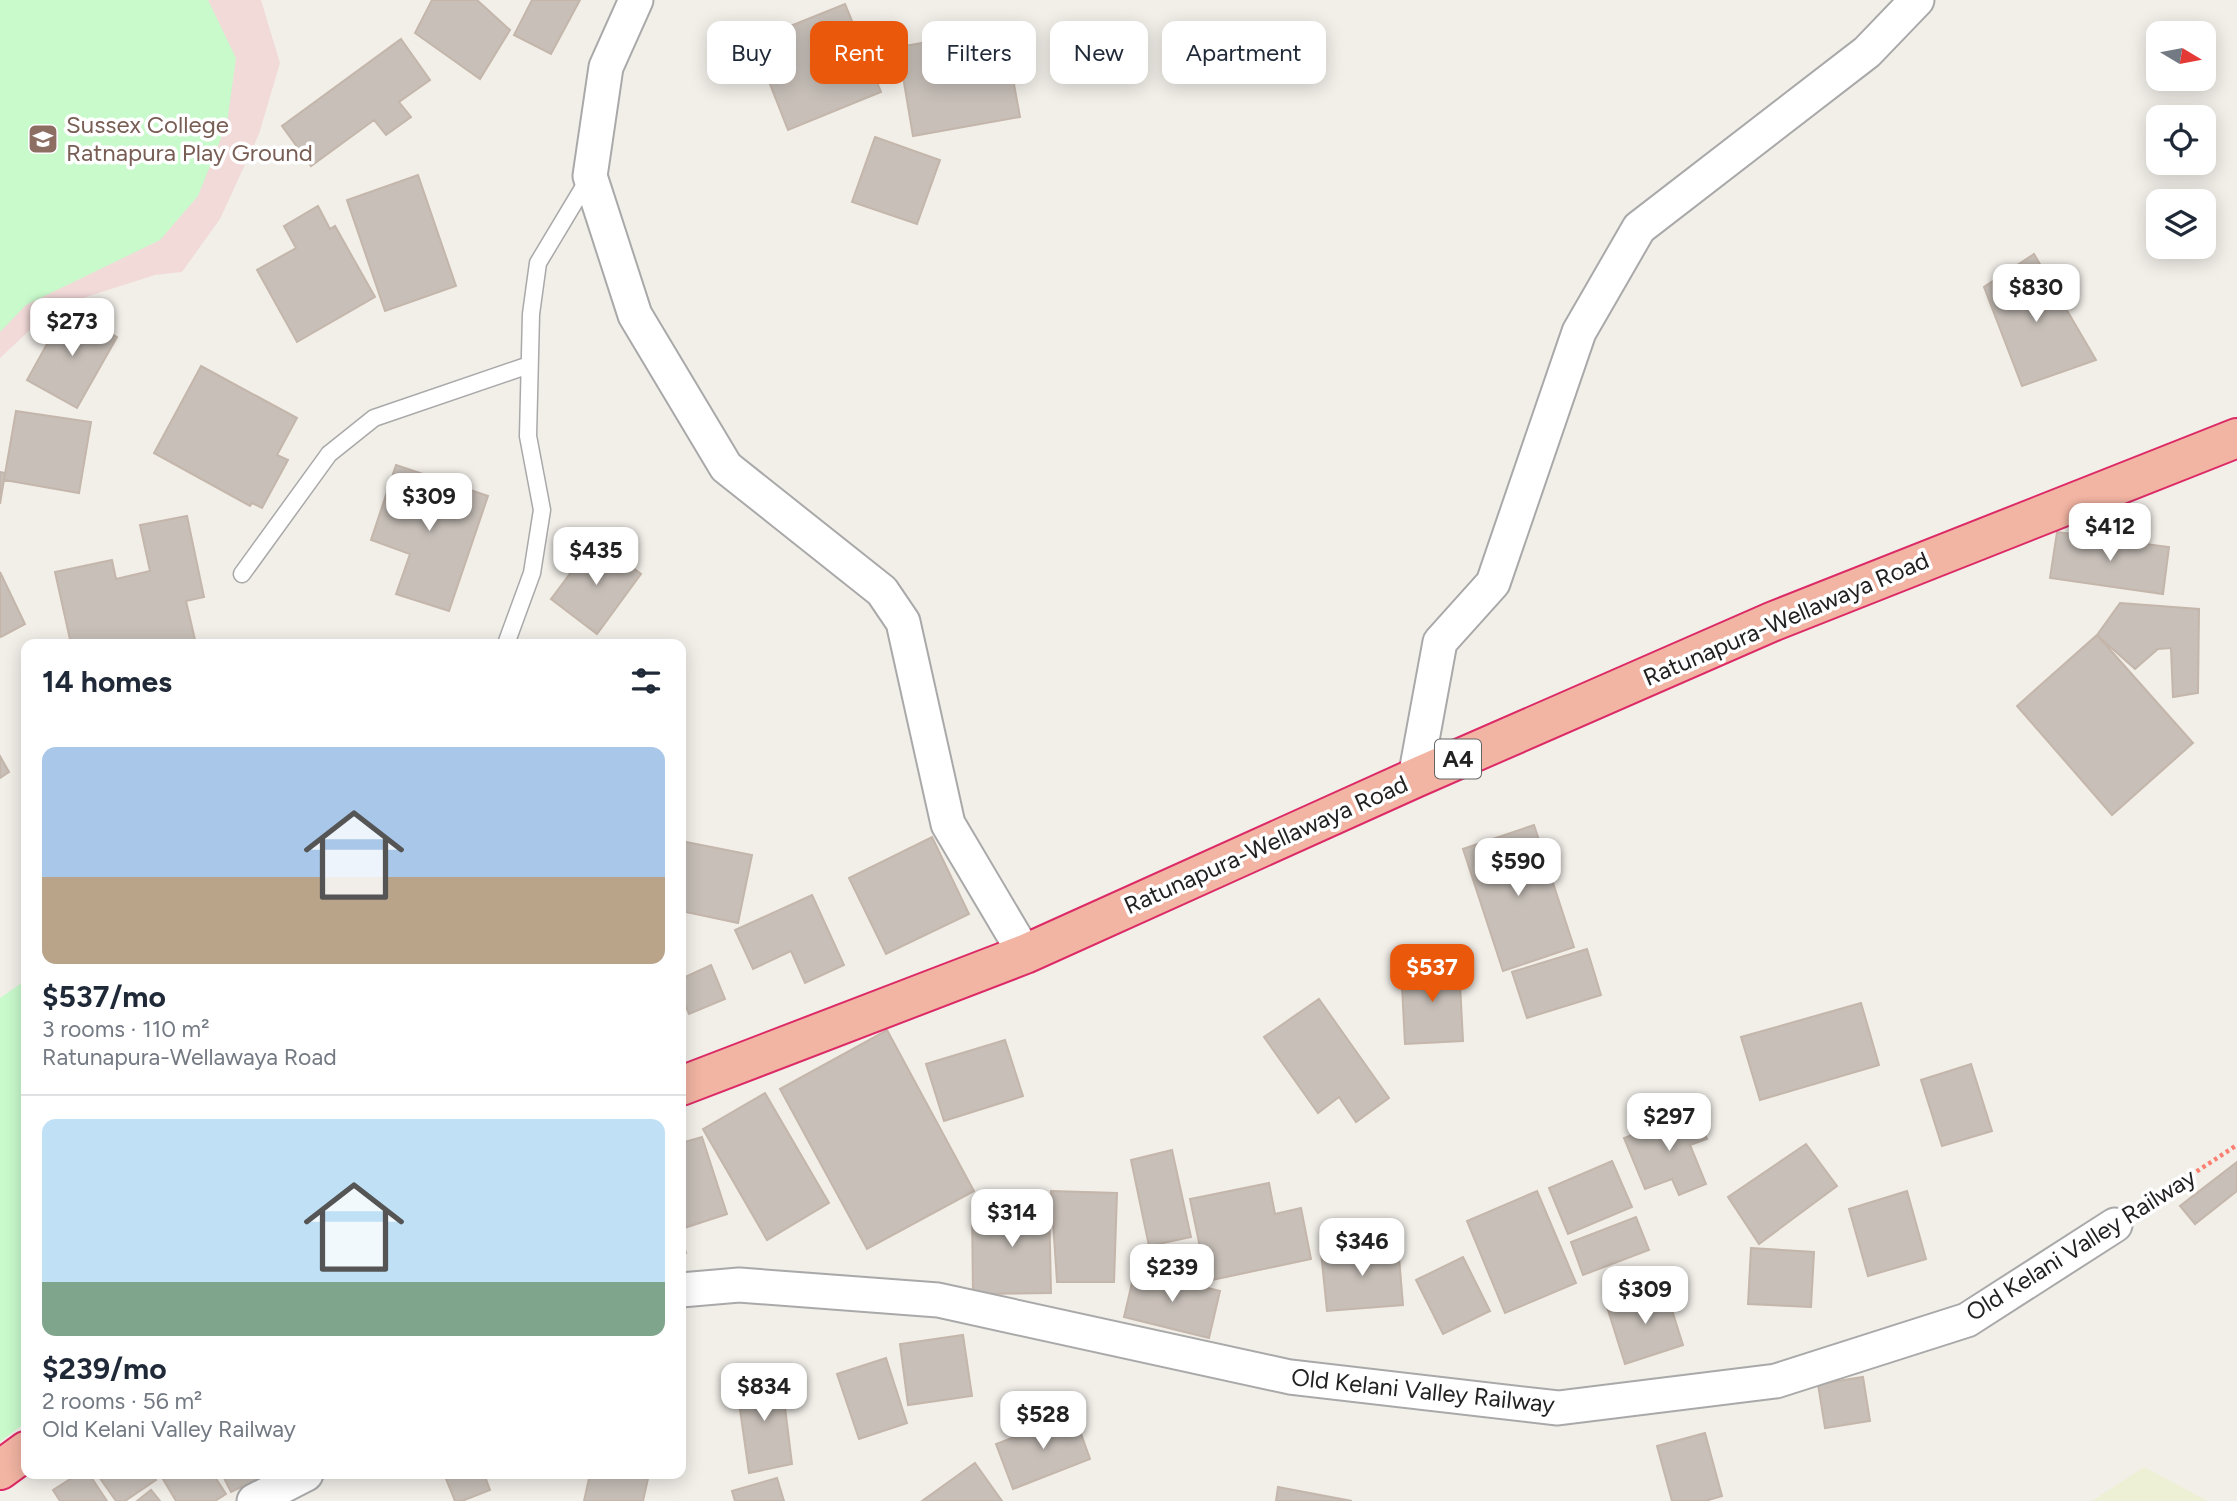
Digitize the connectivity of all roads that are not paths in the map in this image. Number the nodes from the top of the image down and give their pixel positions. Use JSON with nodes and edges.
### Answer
{"nodes":[{"id":1,"x":636,"y":0,"type":"edge"},
{"id":2,"x":1917,"y":0,"type":"edge"},
{"id":3,"x":590,"y":176,"type":"junction"},
{"id":4,"x":529,"y":365,"type":"junction"},
{"id":5,"x":2237,"y":438,"type":"edge"},
{"id":6,"x":242,"y":574,"type":"dead end"},
{"id":7,"x":508,"y":639,"type":"edge"},
{"id":8,"x":1415,"y":778,"type":"junction"},
{"id":9,"x":1025,"y":954,"type":"junction"},
{"id":10,"x":686,"y":1084,"type":"edge"},
{"id":11,"x":2115,"y":1226,"type":"road end"},
{"id":12,"x":686,"y":1290,"type":"edge"},
{"id":13,"x":21,"y":1455,"type":"edge"},
{"id":14,"x":0,"y":1470,"type":"edge"},
{"id":15,"x":296,"y":1479,"type":"edge"},
{"id":16,"x":254,"y":1501,"type":"edge"}],
"edges":[{"from":1,"to":3,"type":"street"},
{"from":2,"to":8,"type":"street"},
{"from":3,"to":4,"type":"lane"},
{"from":3,"to":9,"type":"street"},
{"from":4,"to":6,"type":"lane"},
{"from":4,"to":7,"type":"lane"},
{"from":5,"to":8,"type":"highway","name":"Ratunapura-Wellawaya Road","number":"A4"},
{"from":8,"to":9,"type":"highway","name":"Ratunapura-Wellawaya Road","number":"A4"},
{"from":9,"to":10,"type":"highway","name":"Ratunapura-Wellawaya Road","number":"A4"},
{"from":11,"to":12,"type":"street","name":"Old Kelani Valley Railway"},
{"from":13,"to":14,"type":"highway"},
{"from":15,"to":16,"type":"street"}]}
